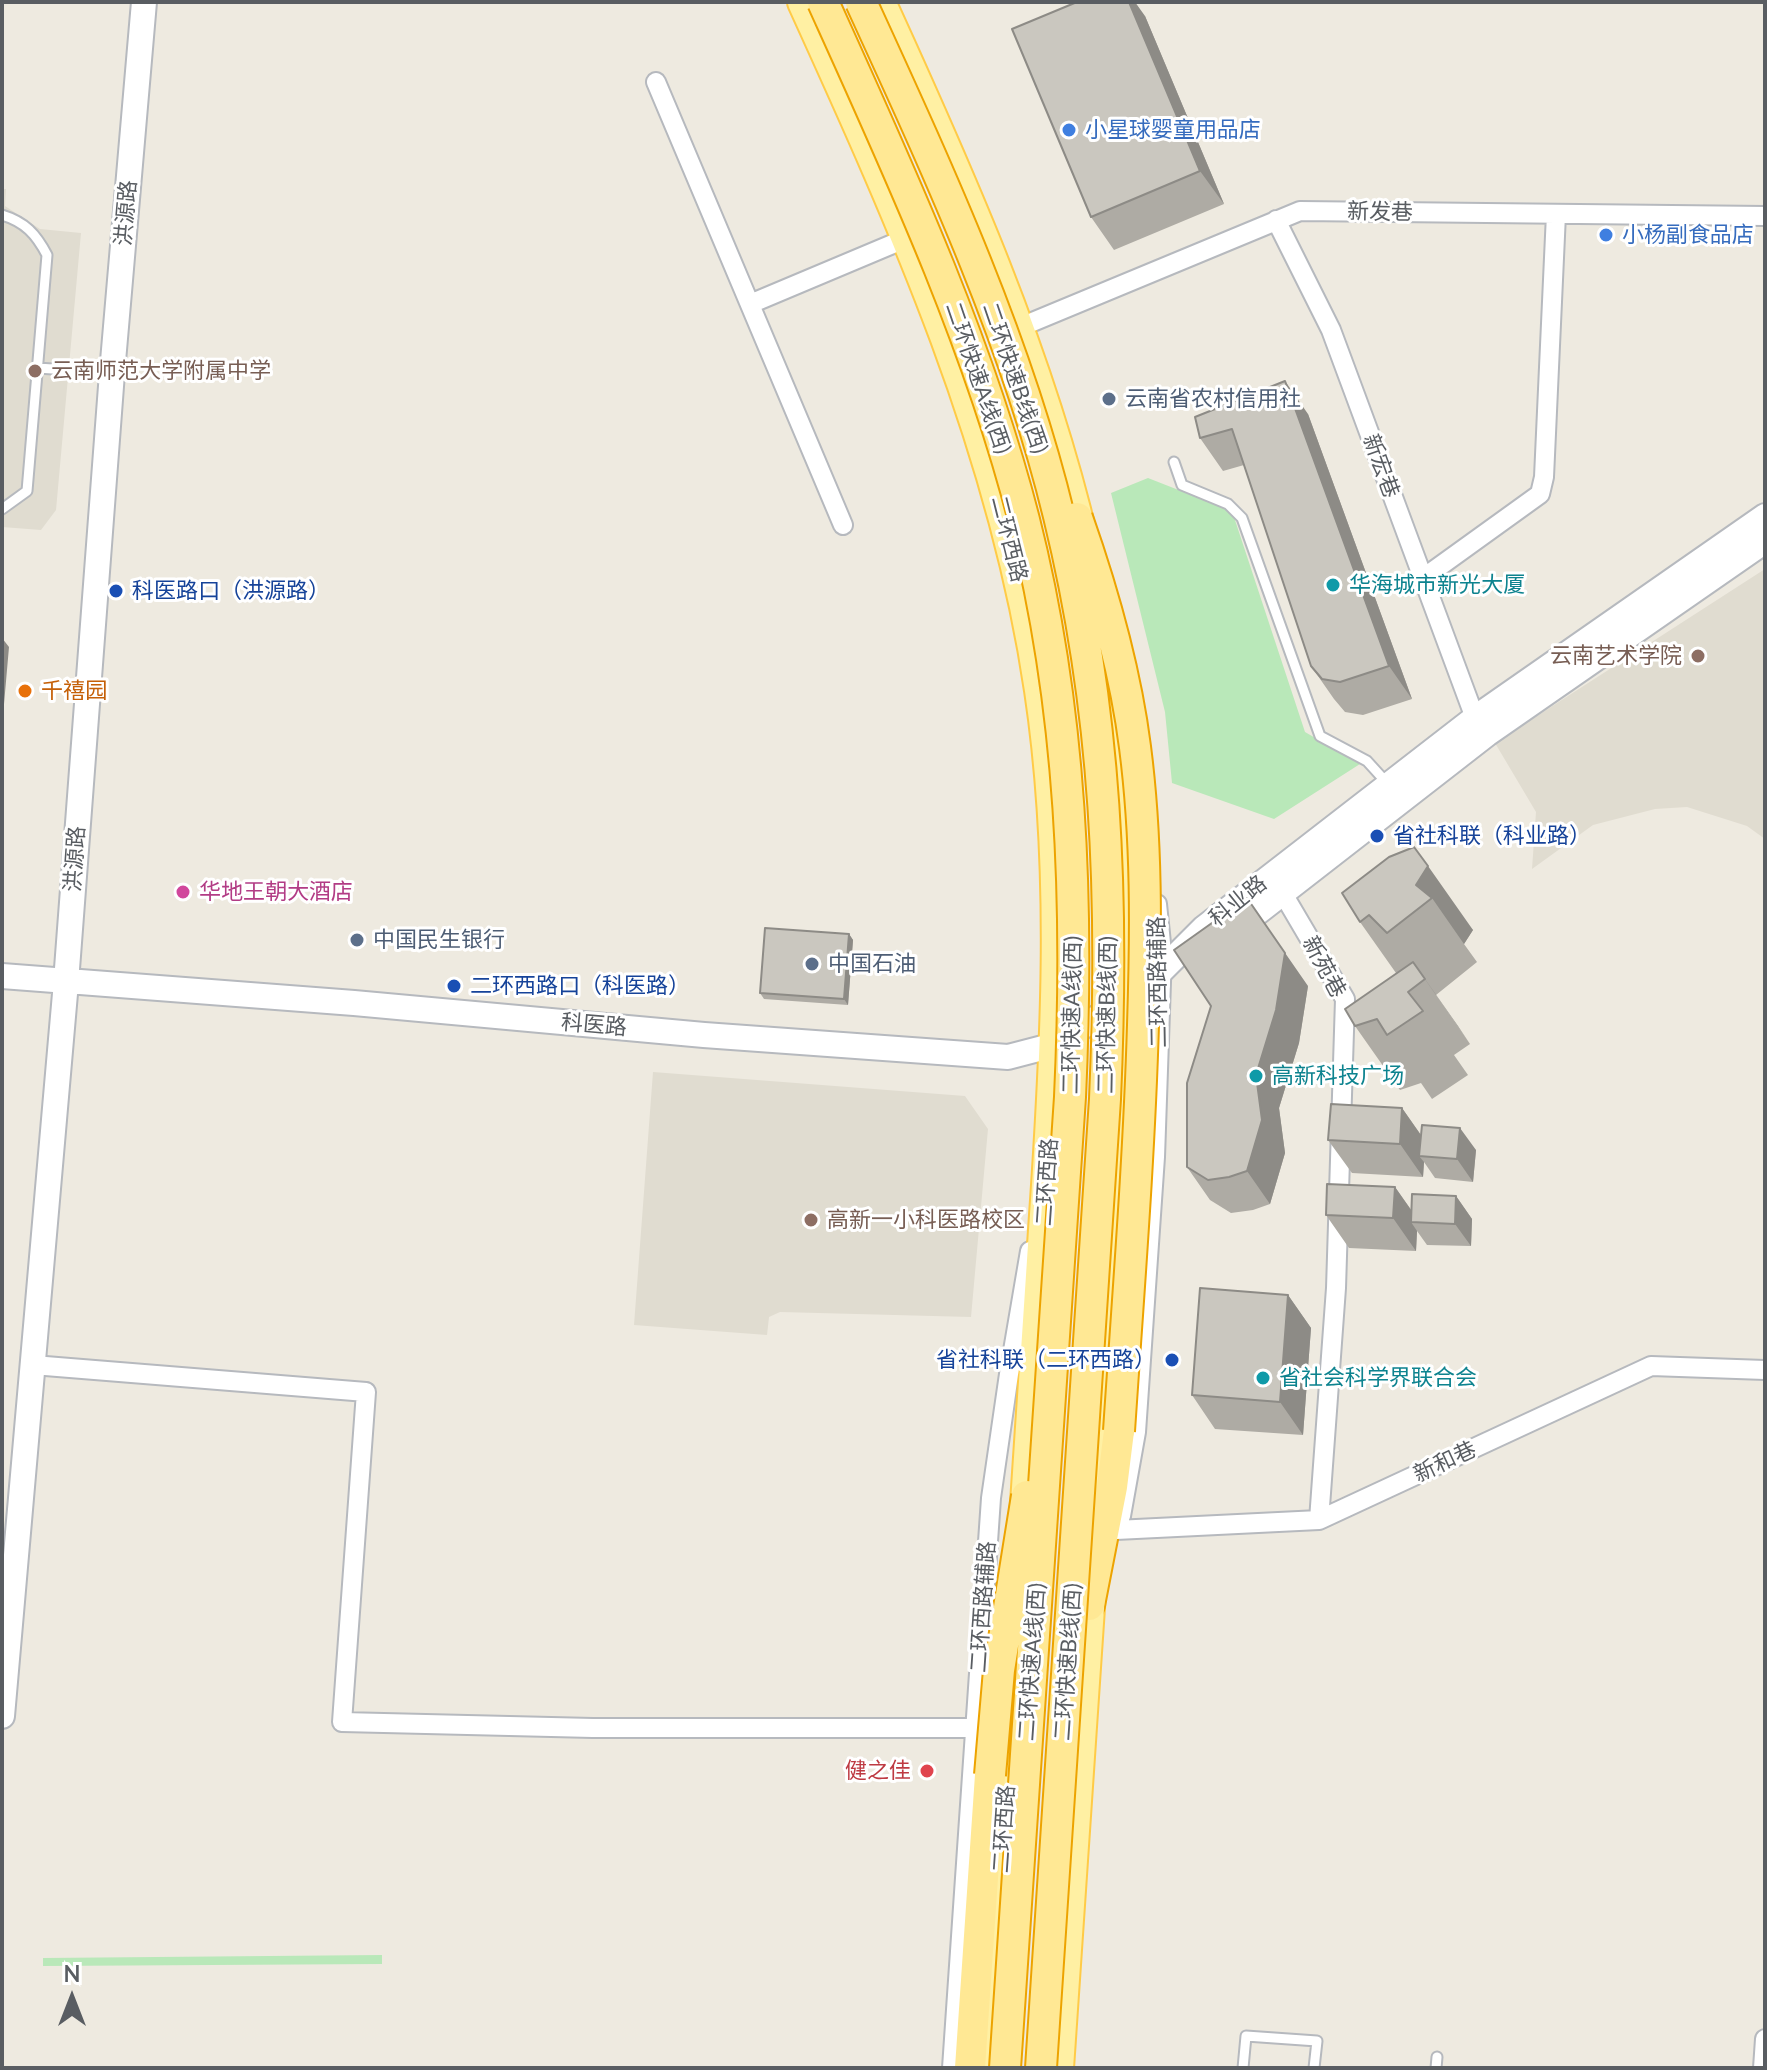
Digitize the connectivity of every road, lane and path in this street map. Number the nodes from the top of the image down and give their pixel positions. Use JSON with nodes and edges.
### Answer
{"nodes":[{"id":1,"x":144,"y":2,"type":"edge"},
{"id":2,"x":803,"y":2,"type":"edge"},
{"id":3,"x":823,"y":2,"type":"edge"},
{"id":4,"x":861,"y":2,"type":"edge"},
{"id":5,"x":880,"y":2,"type":"edge"},
{"id":6,"x":656,"y":82,"type":"dead end"},
{"id":7,"x":1556,"y":214,"type":"junction"},
{"id":8,"x":2,"y":215,"type":"edge"},
{"id":9,"x":1765,"y":216,"type":"edge"},
{"id":10,"x":1276,"y":220,"type":"junction"},
{"id":11,"x":907,"y":238,"type":"junction"},
{"id":12,"x":750,"y":304,"type":"junction"},
{"id":13,"x":1018,"y":328,"type":"junction"},
{"id":14,"x":38,"y":368,"type":"junction"},
{"id":15,"x":112,"y":373,"type":"junction"},
{"id":16,"x":1017,"y":376,"type":"junction"},
{"id":17,"x":1174,"y":462,"type":"dead end"},
{"id":18,"x":2,"y":509,"type":"edge"},
{"id":19,"x":1765,"y":516,"type":"edge"},
{"id":20,"x":843,"y":525,"type":"dead end"},
{"id":21,"x":1764,"y":544,"type":"edge"},
{"id":22,"x":1422,"y":579,"type":"junction"},
{"id":23,"x":1475,"y":718,"type":"junction"},
{"id":24,"x":1388,"y":785,"type":"junction"},
{"id":25,"x":1122,"y":788,"type":"junction"},
{"id":26,"x":1282,"y":892,"type":"junction"},
{"id":27,"x":1162,"y":970,"type":"junction"},
{"id":28,"x":2,"y":976,"type":"edge"},
{"id":29,"x":66,"y":982,"type":"junction"},
{"id":30,"x":1126,"y":999,"type":"junction"},
{"id":31,"x":1054,"y":1045,"type":"junction"},
{"id":32,"x":1049,"y":1150,"type":"junction"},
{"id":33,"x":1056,"y":1317,"type":"junction"},
{"id":34,"x":33,"y":1365,"type":"junction"},
{"id":35,"x":1765,"y":1370,"type":"edge"},
{"id":36,"x":1319,"y":1520,"type":"junction"},
{"id":37,"x":1116,"y":1530,"type":"junction"},
{"id":38,"x":1089,"y":1605,"type":"junction"},
{"id":39,"x":2,"y":1716,"type":"edge"},
{"id":40,"x":975,"y":1728,"type":"junction"},
{"id":41,"x":1765,"y":2039,"type":"edge"},
{"id":42,"x":1437,"y":2057,"type":"dead end"},
{"id":43,"x":952,"y":2068,"type":"edge"},
{"id":44,"x":970,"y":2068,"type":"edge"},
{"id":45,"x":988,"y":2068,"type":"edge"},
{"id":46,"x":1005,"y":2068,"type":"edge"},
{"id":47,"x":1041,"y":2068,"type":"edge"},
{"id":48,"x":1058,"y":2068,"type":"edge"},
{"id":49,"x":1243,"y":2068,"type":"edge"},
{"id":50,"x":1314,"y":2068,"type":"edge"},
{"id":51,"x":1436,"y":2068,"type":"edge"},
{"id":52,"x":1763,"y":2068,"type":"edge"}],
"edges":[{"from":1,"to":15,"type":"street","name":"洪源路"},
{"from":2,"to":11,"type":"main road","name":"二环西路"},
{"from":3,"to":33,"type":"highway","name":"二环快速A线(西)","bridge":true},
{"from":4,"to":16,"type":"highway","name":"二环快速B线(西)","bridge":true},
{"from":5,"to":13,"type":"main road"},
{"from":6,"to":12,"type":"street"},
{"from":7,"to":9,"type":"street","name":"新发巷"},
{"from":7,"to":10,"type":"street","name":"新发巷"},
{"from":7,"to":22,"type":"street"},
{"from":8,"to":14,"type":"lane"},
{"from":10,"to":13,"type":"street","name":"新发巷"},
{"from":10,"to":22,"type":"street","name":"新宏巷"},
{"from":11,"to":12,"type":"street"},
{"from":11,"to":31,"type":"main road","name":"二环西路"},
{"from":12,"to":20,"type":"street"},
{"from":13,"to":25,"type":"main road"},
{"from":14,"to":15,"type":"lane"},
{"from":14,"to":18,"type":"lane"},
{"from":15,"to":29,"type":"street","name":"洪源路"},
{"from":16,"to":38,"type":"highway","bridge":true},
{"from":16,"to":47,"type":"highway","name":"二环快速B线(西)","bridge":true},
{"from":17,"to":24,"type":"lane"},
{"from":19,"to":23,"type":"street","name":"科业路"},
{"from":21,"to":26,"type":"street","name":"科业路"},
{"from":22,"to":23,"type":"street","name":"新宏巷"},
{"from":23,"to":24,"type":"street","name":"科业路"},
{"from":24,"to":27,"type":"street","name":"科业路"},
{"from":25,"to":27,"type":"street","name":"二环西路辅路"},
{"from":25,"to":30,"type":"main road"},
{"from":26,"to":27,"type":"street","name":"科业路"},
{"from":26,"to":36,"type":"street","name":"新苑巷"},
{"from":27,"to":30,"type":"street","name":"科医路"},
{"from":27,"to":37,"type":"street","name":"二环西路辅路"},
{"from":28,"to":29,"type":"street","name":"科医路"},
{"from":29,"to":31,"type":"street","name":"科医路"},
{"from":29,"to":34,"type":"street","name":"洪源路"},
{"from":30,"to":31,"type":"street","name":"科医路"},
{"from":30,"to":38,"type":"main road"},
{"from":31,"to":32,"type":"main road","name":"二环西路"},
{"from":32,"to":40,"type":"street","name":"二环西路辅路"},
{"from":32,"to":45,"type":"main road","name":"二环西路"},
{"from":33,"to":44,"type":"highway","bridge":true},
{"from":33,"to":46,"type":"highway","name":"二环快速A线(西)","bridge":true},
{"from":34,"to":39,"type":"street","name":"洪源路"},
{"from":34,"to":40,"type":"street"},
{"from":35,"to":36,"type":"street","name":"新和巷"},
{"from":36,"to":37,"type":"street","name":"新和巷"},
{"from":37,"to":38,"type":"street","name":"二环西路辅路"},
{"from":38,"to":48,"type":"main road"},
{"from":40,"to":43,"type":"street","name":"二环西路辅路"},
{"from":41,"to":52,"type":"street"},
{"from":42,"to":51,"type":"lane"},
{"from":49,"to":50,"type":"lane"}]}
